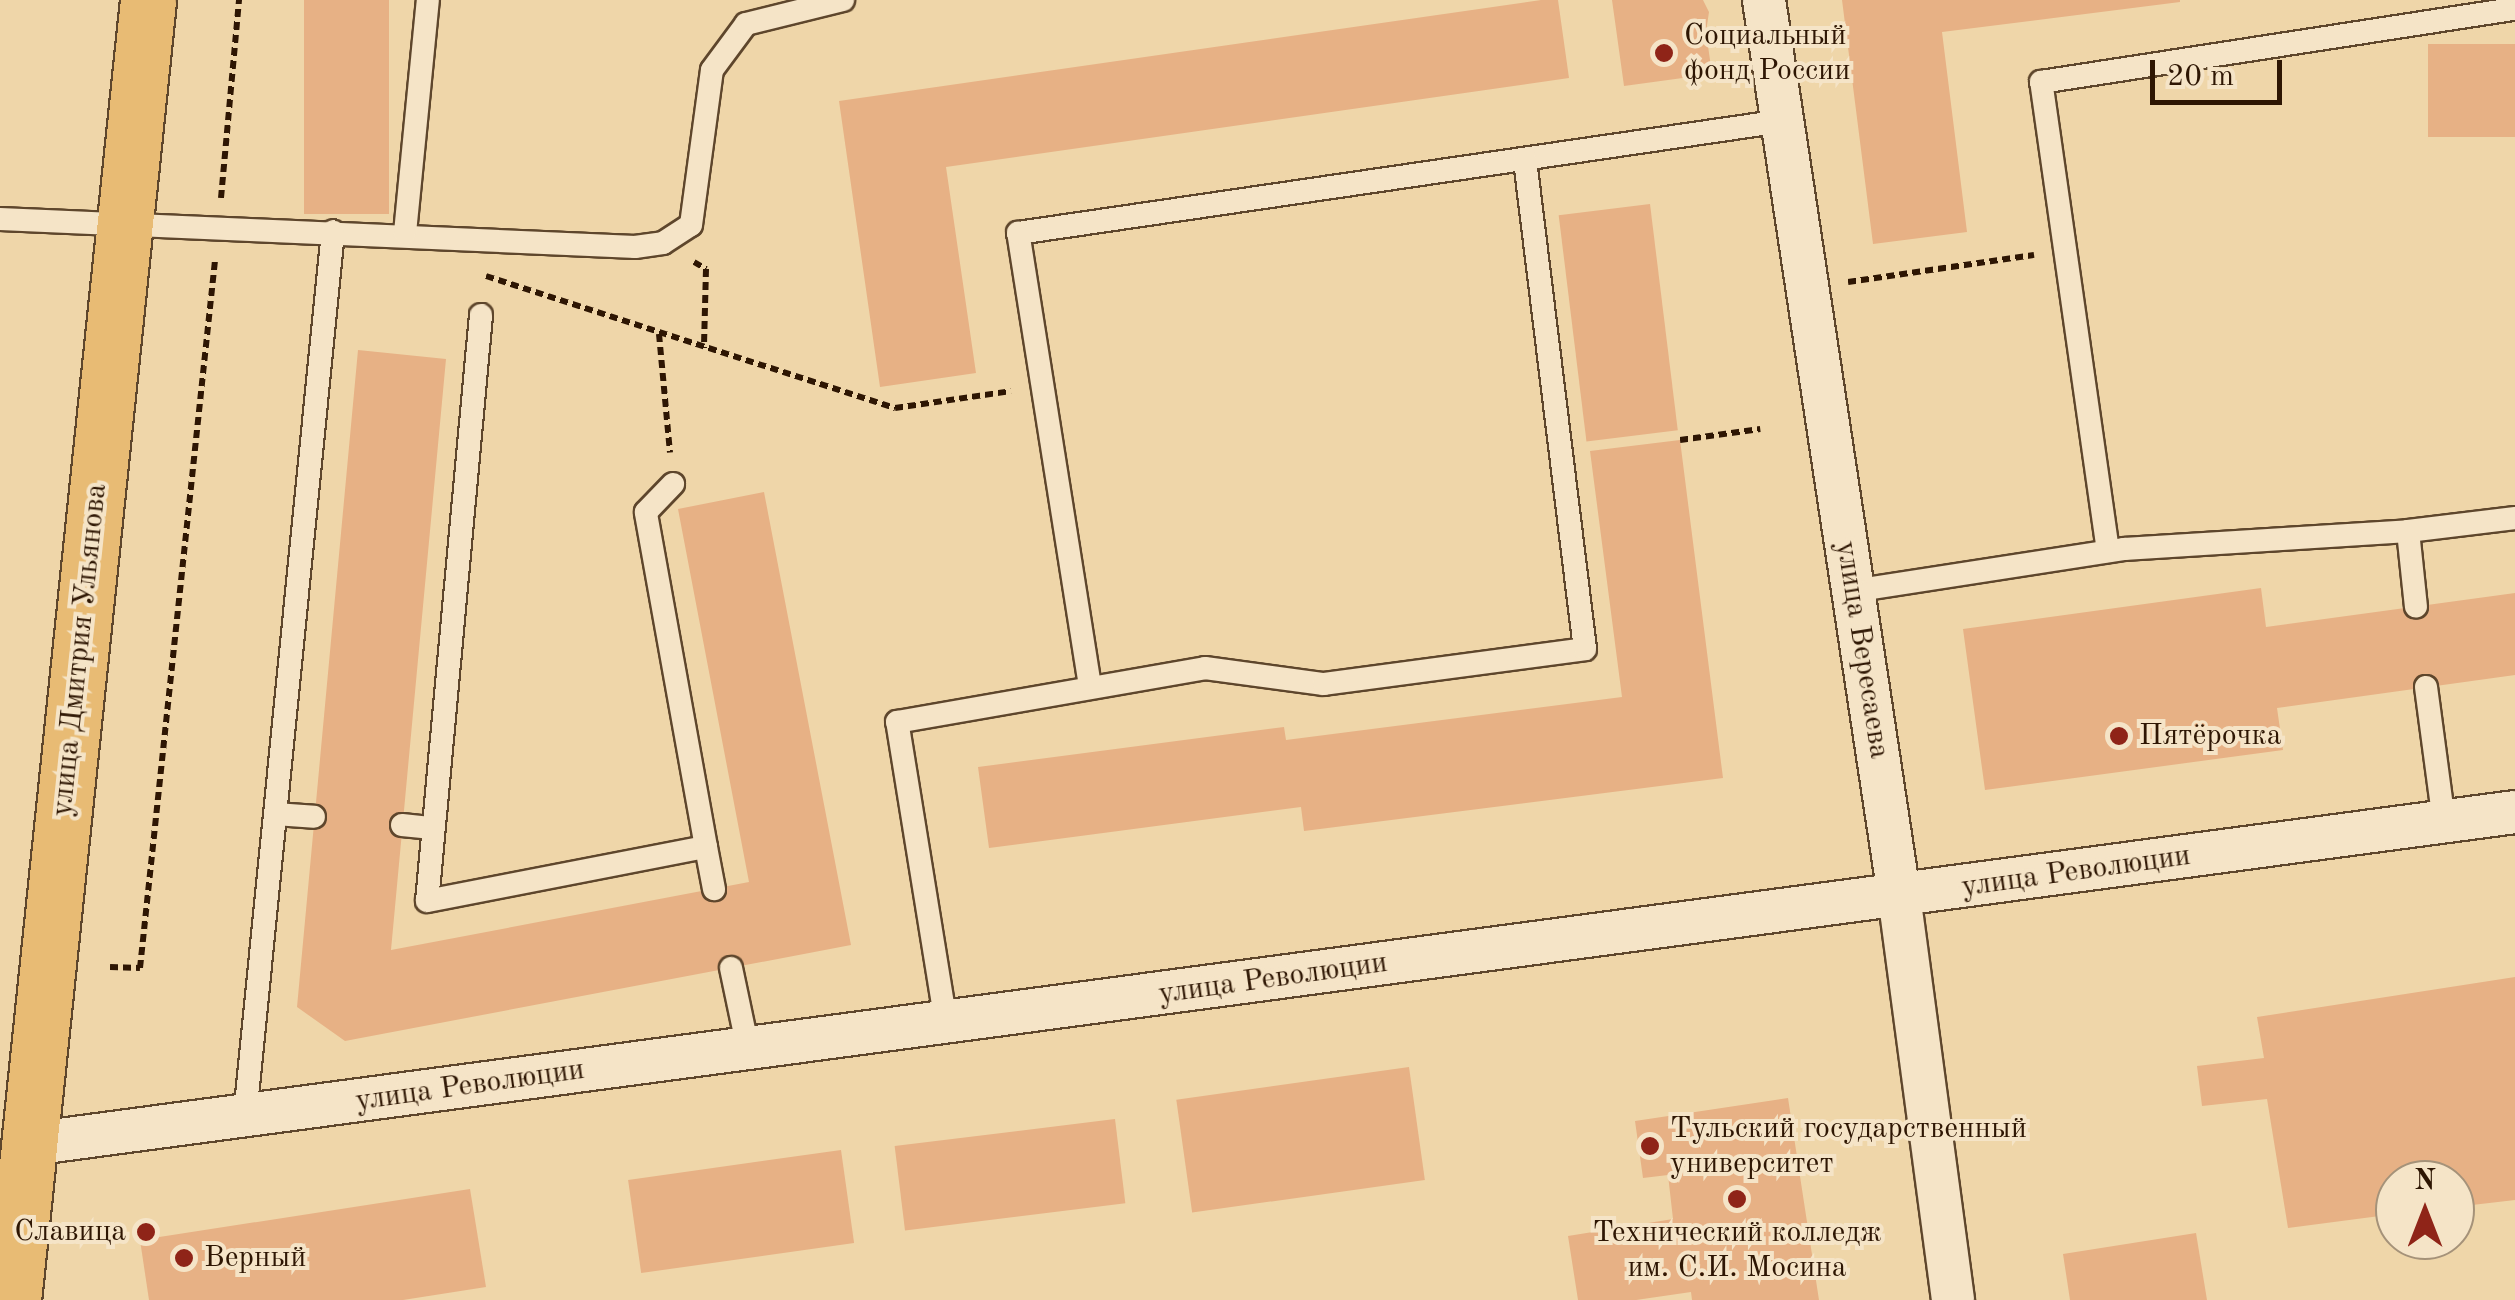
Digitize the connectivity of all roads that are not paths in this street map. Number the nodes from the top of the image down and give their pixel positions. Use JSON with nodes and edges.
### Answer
{"nodes":[{"id":1,"x":148,"y":0,"type":"edge"},
{"id":2,"x":428,"y":0,"type":"edge"},
{"id":3,"x":843,"y":0,"type":"edge"},
{"id":4,"x":1764,"y":0,"type":"edge"},
{"id":5,"x":2515,"y":9,"type":"edge"},
{"id":6,"x":1782,"y":122,"type":"junction"},
{"id":7,"x":1524,"y":159,"type":"junction"},
{"id":8,"x":0,"y":219,"type":"edge"},
{"id":9,"x":127,"y":222,"type":"junction"},
{"id":10,"x":333,"y":231,"type":"junction"},
{"id":11,"x":405,"y":233,"type":"junction"},
{"id":12,"x":481,"y":315,"type":"dead end"},
{"id":13,"x":672,"y":484,"type":"road end"},
{"id":14,"x":2515,"y":518,"type":"edge"},
{"id":15,"x":2408,"y":531,"type":"junction"},
{"id":16,"x":2108,"y":551,"type":"junction"},
{"id":17,"x":1853,"y":590,"type":"junction"},
{"id":18,"x":2416,"y":607,"type":"dead end"},
{"id":19,"x":1090,"y":686,"type":"junction"},
{"id":20,"x":2426,"y":687,"type":"dead end"},
{"id":21,"x":2515,"y":812,"type":"edge"},
{"id":22,"x":275,"y":814,"type":"junction"},
{"id":23,"x":314,"y":817,"type":"dead end"},
{"id":24,"x":2444,"y":822,"type":"junction"},
{"id":25,"x":402,"y":826,"type":"dead end"},
{"id":26,"x":430,"y":828,"type":"junction"},
{"id":27,"x":706,"y":847,"type":"junction"},
{"id":28,"x":714,"y":889,"type":"dead end"},
{"id":29,"x":1899,"y":896,"type":"junction"},
{"id":30,"x":731,"y":968,"type":"dead end"},
{"id":31,"x":946,"y":1023,"type":"junction"},
{"id":32,"x":748,"y":1049,"type":"junction"},
{"id":33,"x":244,"y":1116,"type":"junction"},
{"id":34,"x":30,"y":1144,"type":"junction"},
{"id":35,"x":13,"y":1300,"type":"edge"},
{"id":36,"x":1953,"y":1300,"type":"edge"}],
"edges":[{"from":1,"to":9,"type":"main road","name":"улица Дмитрия Ульянова"},
{"from":2,"to":11,"type":"lane"},
{"from":3,"to":11,"type":"lane"},
{"from":4,"to":6,"type":"street","name":"улица Вересаева"},
{"from":5,"to":16,"type":"lane"},
{"from":6,"to":7,"type":"lane"},
{"from":6,"to":17,"type":"street","name":"улица Вересаева"},
{"from":7,"to":19,"type":"lane"},
{"from":7,"to":19,"type":"lane"},
{"from":8,"to":9,"type":"lane"},
{"from":9,"to":10,"type":"lane"},
{"from":9,"to":34,"type":"main road","name":"улица Дмитрия Ульянова"},
{"from":10,"to":11,"type":"lane"},
{"from":10,"to":22,"type":"lane"},
{"from":12,"to":26,"type":"lane"},
{"from":13,"to":27,"type":"lane"},
{"from":14,"to":15,"type":"lane"},
{"from":15,"to":16,"type":"lane"},
{"from":15,"to":18,"type":"lane"},
{"from":16,"to":17,"type":"lane"},
{"from":17,"to":29,"type":"street","name":"улица Вересаева"},
{"from":19,"to":31,"type":"lane"},
{"from":20,"to":24,"type":"lane"},
{"from":21,"to":24,"type":"street","name":"улица Революции"},
{"from":22,"to":23,"type":"lane"},
{"from":22,"to":33,"type":"lane"},
{"from":24,"to":29,"type":"street","name":"улица Революции"},
{"from":25,"to":26,"type":"lane"},
{"from":26,"to":27,"type":"lane"},
{"from":27,"to":28,"type":"lane"},
{"from":29,"to":31,"type":"street","name":"улица Революции"},
{"from":29,"to":36,"type":"street","name":"улица Вересаева"},
{"from":30,"to":32,"type":"lane"},
{"from":31,"to":32,"type":"street","name":"улица Революции"},
{"from":32,"to":33,"type":"street","name":"улица Революции"},
{"from":33,"to":34,"type":"street","name":"улица Революции"},
{"from":34,"to":35,"type":"main road","name":"улица Дмитрия Ульянова"}]}
